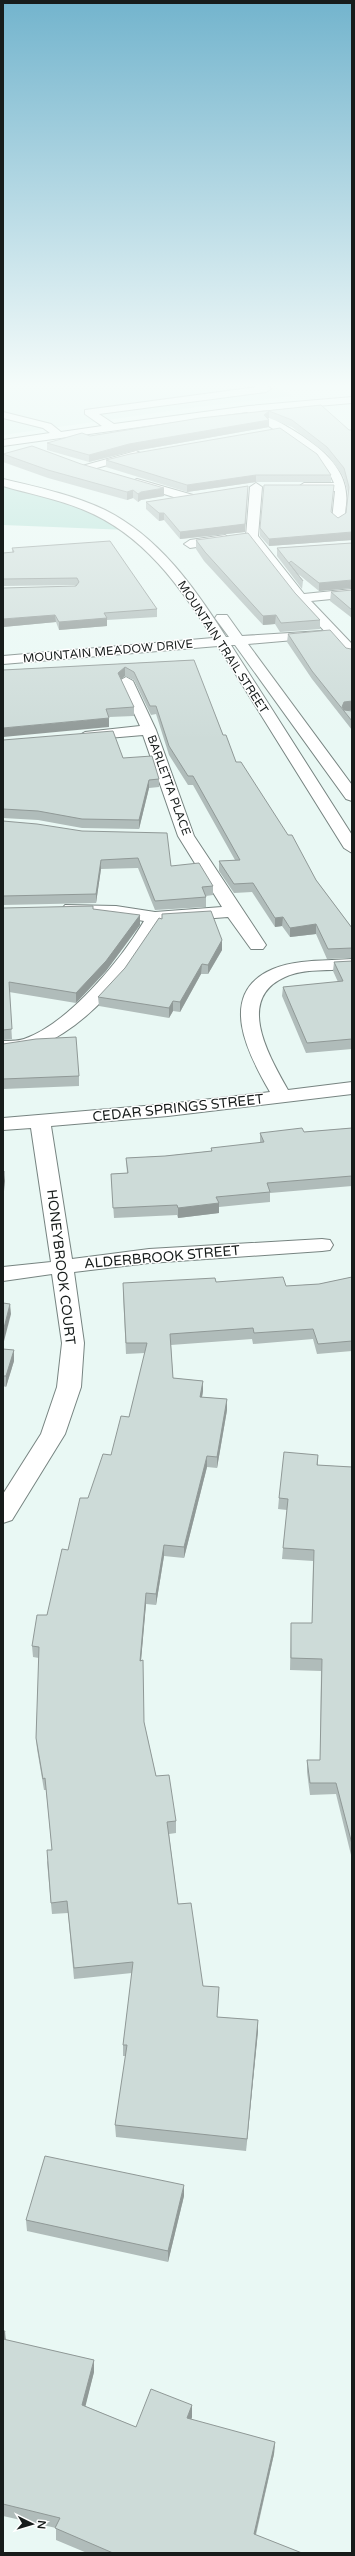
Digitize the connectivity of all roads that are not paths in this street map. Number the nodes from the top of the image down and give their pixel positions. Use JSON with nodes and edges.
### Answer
{"nodes":[{"id":1,"x":79,"y":502,"type":"edge"},
{"id":2,"x":88,"y":502,"type":"edge"},
{"id":3,"x":255,"y":502,"type":"edge"},
{"id":4,"x":340,"y":502,"type":"edge"},
{"id":5,"x":338,"y":520,"type":"edge"},
{"id":6,"x":252,"y":536,"type":"junction"},
{"id":7,"x":190,"y":544,"type":"edge"},
{"id":8,"x":282,"y":550,"type":"edge"},
{"id":9,"x":266,"y":552,"type":"junction"},
{"id":10,"x":352,"y":593,"type":"edge"},
{"id":11,"x":301,"y":598,"type":"junction"},
{"id":12,"x":332,"y":632,"type":"junction"},
{"id":13,"x":238,"y":640,"type":"junction"},
{"id":14,"x":221,"y":642,"type":"junction"},
{"id":15,"x":352,"y":652,"type":"edge"},
{"id":16,"x":3,"y":660,"type":"edge"},
{"id":17,"x":126,"y":681,"type":"edge"},
{"id":18,"x":150,"y":730,"type":"junction"},
{"id":19,"x":72,"y":736,"type":"edge"},
{"id":20,"x":352,"y":796,"type":"edge"},
{"id":21,"x":352,"y":848,"type":"edge"},
{"id":22,"x":57,"y":909,"type":"edge"},
{"id":23,"x":233,"y":911,"type":"junction"},
{"id":24,"x":155,"y":917,"type":"junction"},
{"id":25,"x":257,"y":945,"type":"dead end"},
{"id":26,"x":352,"y":964,"type":"edge"},
{"id":27,"x":3,"y":1047,"type":"edge"},
{"id":28,"x":352,"y":1088,"type":"edge"},
{"id":29,"x":282,"y":1096,"type":"junction"},
{"id":30,"x":40,"y":1123,"type":"junction"},
{"id":31,"x":3,"y":1124,"type":"edge"},
{"id":32,"x":322,"y":1245,"type":"dead end"},
{"id":33,"x":61,"y":1267,"type":"junction"},
{"id":34,"x":3,"y":1274,"type":"edge"},
{"id":35,"x":3,"y":1514,"type":"edge"}],
"edges":[{"from":1,"to":14,"type":"street","name":"MOUNTAIN TRAIL STREET"},
{"from":2,"to":13,"type":"street","name":"MOUNTAIN TRAIL STREET"},
{"from":3,"to":6,"type":"street"},
{"from":4,"to":5,"type":"street"},
{"from":6,"to":7,"type":"street"},
{"from":6,"to":9,"type":"street"},
{"from":8,"to":9,"type":"street"},
{"from":9,"to":11,"type":"street"},
{"from":10,"to":11,"type":"street"},
{"from":11,"to":12,"type":"street"},
{"from":12,"to":13,"type":"street","name":"MOUNTAIN MEADOW DRIVE"},
{"from":12,"to":15,"type":"street"},
{"from":13,"to":14,"type":"street","name":"MOUNTAIN MEADOW DRIVE"},
{"from":13,"to":20,"type":"street","name":"MOUNTAIN TRAIL STREET"},
{"from":14,"to":16,"type":"street","name":"MOUNTAIN MEADOW DRIVE"},
{"from":14,"to":21,"type":"street","name":"MOUNTAIN TRAIL STREET"},
{"from":17,"to":18,"type":"street","name":"BARLETTA PLACE"},
{"from":18,"to":19,"type":"street"},
{"from":18,"to":23,"type":"street","name":"BARLETTA PLACE"},
{"from":22,"to":24,"type":"street"},
{"from":23,"to":24,"type":"street"},
{"from":23,"to":25,"type":"street","name":"BARLETTA PLACE"},
{"from":24,"to":27,"type":"street"},
{"from":26,"to":29,"type":"street"},
{"from":28,"to":29,"type":"street","name":"CEDAR SPRINGS STREET"},
{"from":29,"to":30,"type":"street","name":"CEDAR SPRINGS STREET"},
{"from":30,"to":31,"type":"street","name":"CEDAR SPRINGS STREET"},
{"from":30,"to":33,"type":"street","name":"HONEYBROOK COURT"},
{"from":32,"to":33,"type":"street","name":"ALDERBROOK STREET"},
{"from":33,"to":34,"type":"street","name":"ALDERBROOK STREET"},
{"from":33,"to":35,"type":"street","name":"HONEYBROOK COURT"}]}
